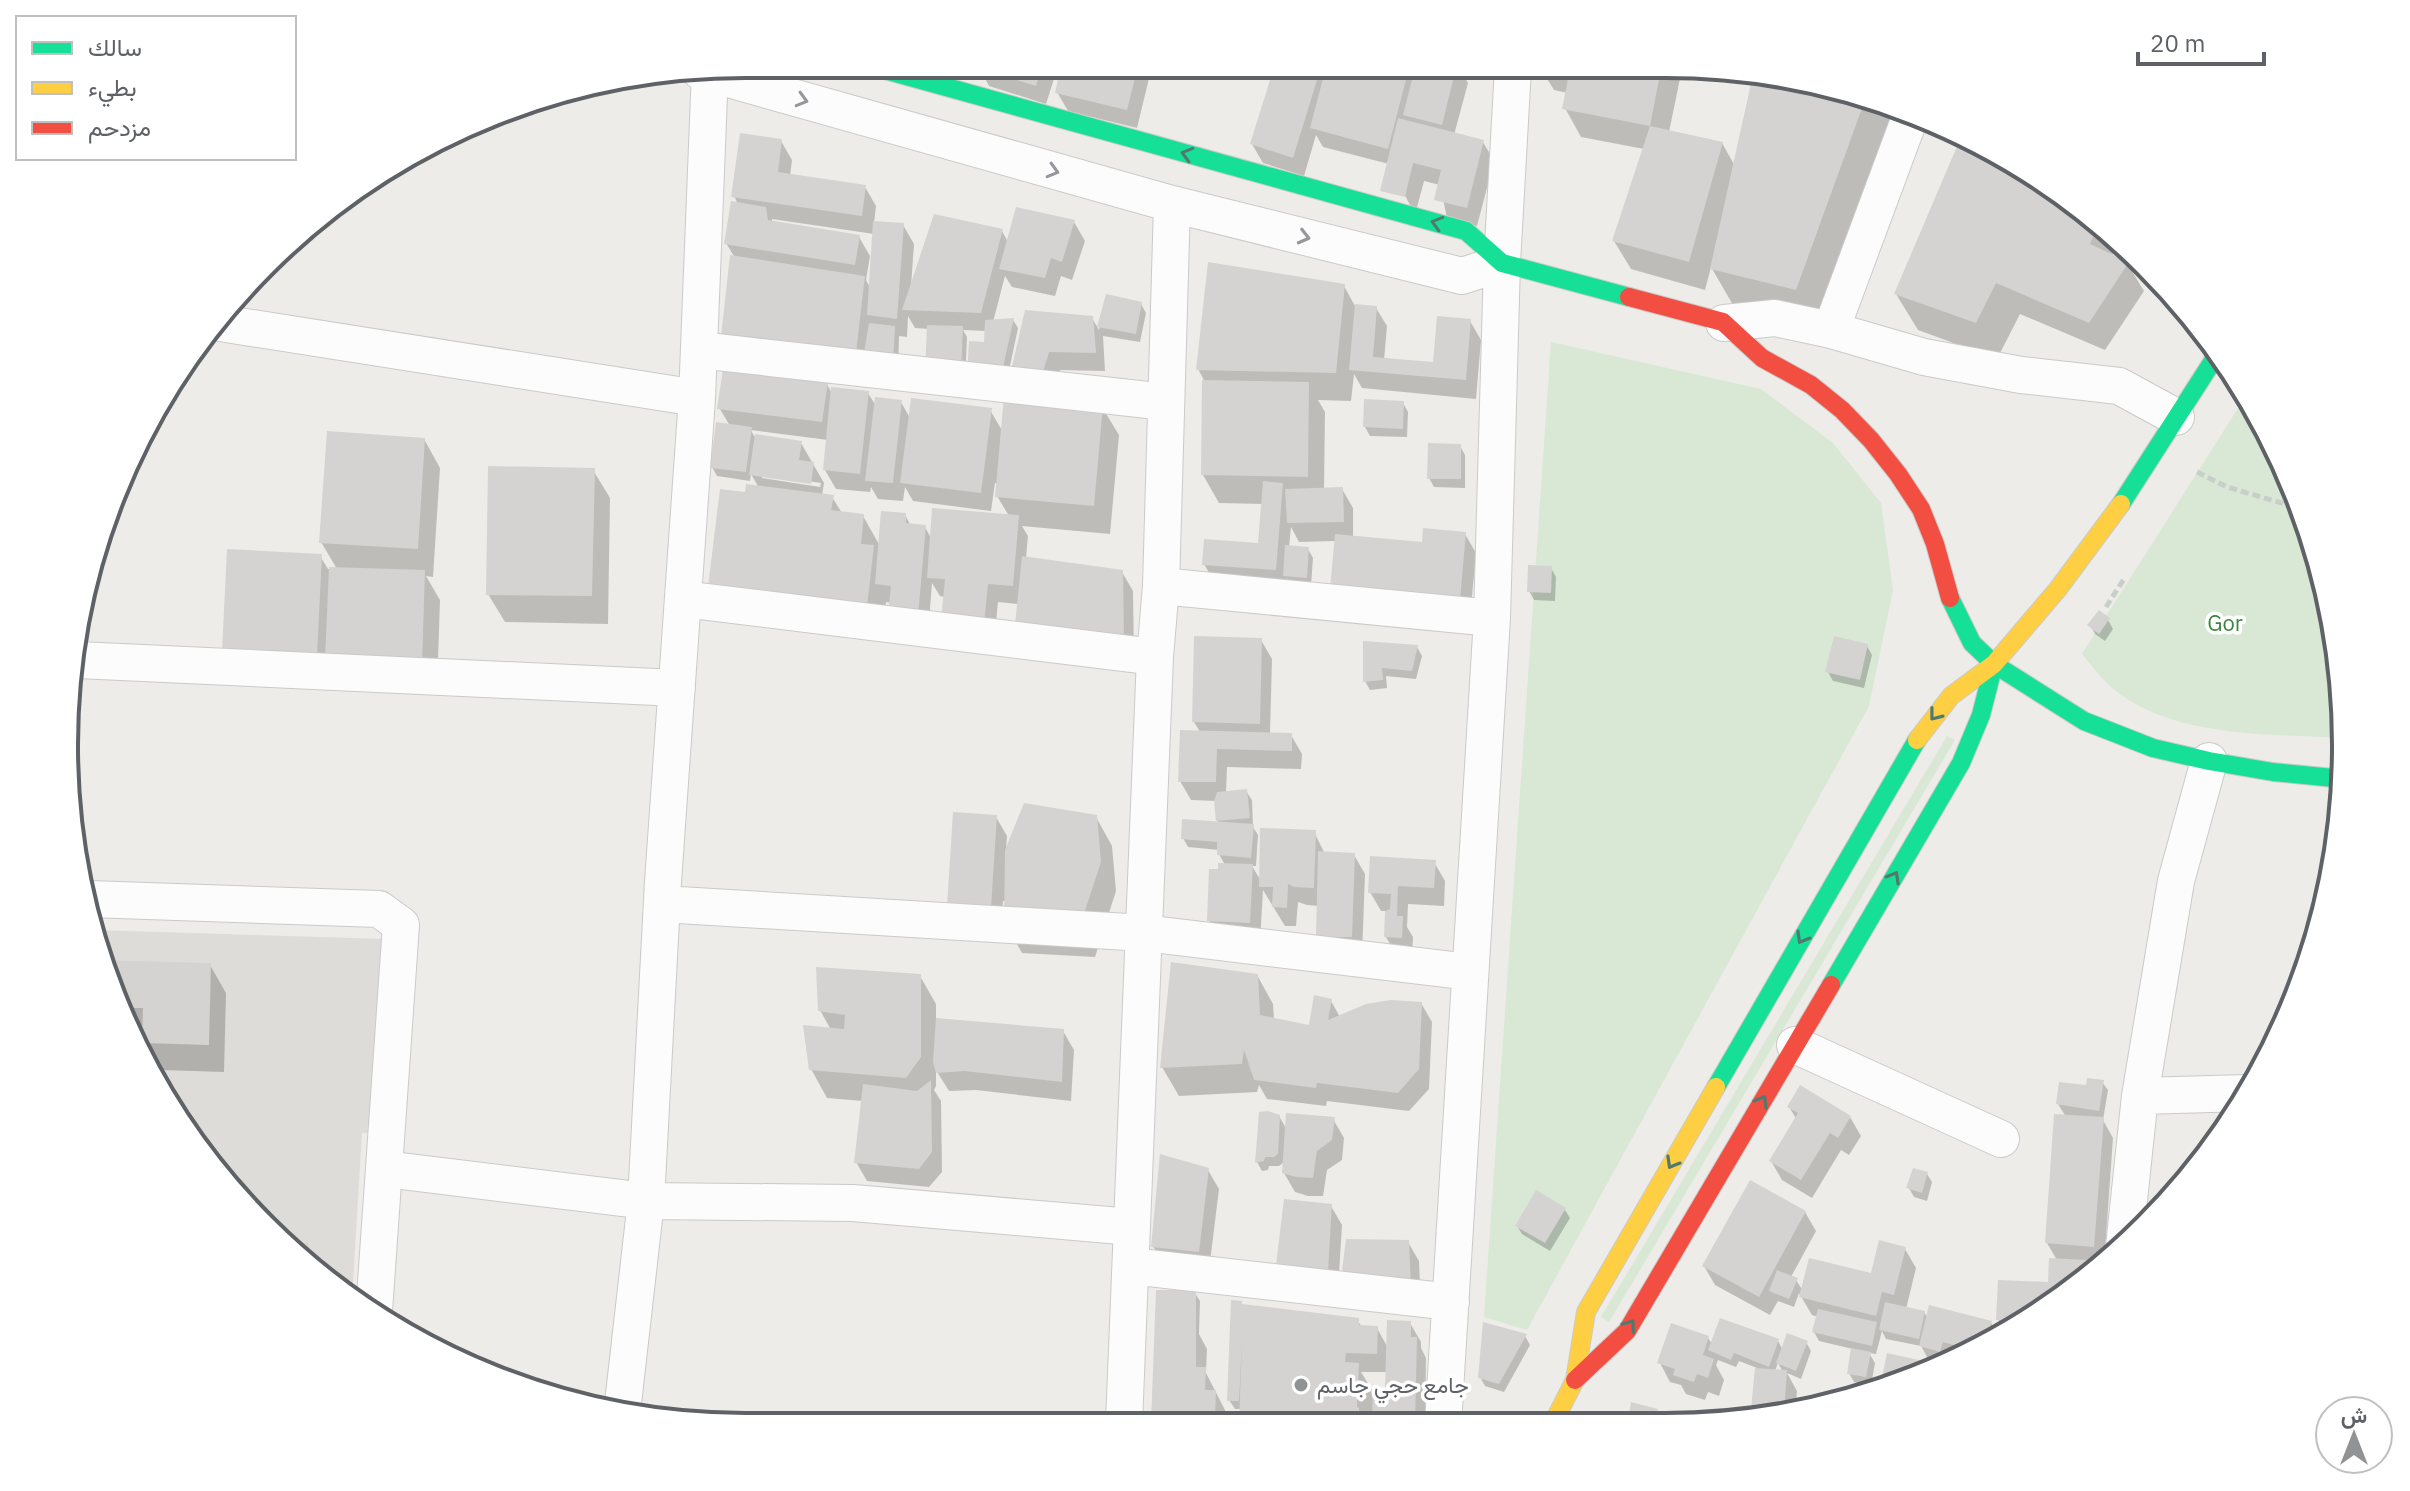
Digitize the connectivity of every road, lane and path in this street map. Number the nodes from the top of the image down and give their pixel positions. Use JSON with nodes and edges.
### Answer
{"nodes":[{"id":1,"x":729,"y":78,"type":"edge"},
{"id":2,"x":914,"y":78,"type":"edge"},
{"id":3,"x":1512,"y":78,"type":"edge"},
{"id":4,"x":707,"y":79,"type":"edge"},
{"id":5,"x":1907,"y":124,"type":"edge"},
{"id":6,"x":1172,"y":204,"type":"junction"},
{"id":7,"x":1502,"y":263,"type":"junction"},
{"id":8,"x":1724,"y":323,"type":"junction"},
{"id":9,"x":228,"y":324,"type":"edge"},
{"id":10,"x":1831,"y":330,"type":"junction"},
{"id":11,"x":699,"y":350,"type":"junction"},
{"id":12,"x":2211,"y":363,"type":"edge"},
{"id":13,"x":697,"y":398,"type":"junction"},
{"id":14,"x":1166,"y":402,"type":"junction"},
{"id":15,"x":2176,"y":417,"type":"junction"},
{"id":16,"x":2197,"y":472,"type":"dead end"},
{"id":17,"x":2287,"y":504,"type":"edge"},
{"id":18,"x":1161,"y":586,"type":"junction"},
{"id":19,"x":683,"y":599,"type":"junction"},
{"id":20,"x":1492,"y":618,"type":"junction"},
{"id":21,"x":1155,"y":657,"type":"junction"},
{"id":22,"x":84,"y":660,"type":"edge"},
{"id":23,"x":1994,"y":664,"type":"junction"},
{"id":24,"x":677,"y":688,"type":"junction"},
{"id":25,"x":2209,"y":761,"type":"junction"},
{"id":26,"x":2331,"y":778,"type":"edge"},
{"id":27,"x":97,"y":899,"type":"edge"},
{"id":28,"x":662,"y":904,"type":"junction"},
{"id":29,"x":1144,"y":933,"type":"junction"},
{"id":30,"x":1470,"y":972,"type":"junction"},
{"id":31,"x":1795,"y":1045,"type":"junction"},
{"id":32,"x":2234,"y":1093,"type":"edge"},
{"id":33,"x":2140,"y":1096,"type":"junction"},
{"id":34,"x":2001,"y":1139,"type":"dead end"},
{"id":35,"x":385,"y":1169,"type":"junction"},
{"id":36,"x":646,"y":1201,"type":"junction"},
{"id":37,"x":1132,"y":1227,"type":"junction"},
{"id":38,"x":2126,"y":1227,"type":"edge"},
{"id":39,"x":1131,"y":1266,"type":"junction"},
{"id":40,"x":375,"y":1301,"type":"edge"},
{"id":41,"x":1451,"y":1302,"type":"junction"},
{"id":42,"x":1575,"y":1380,"type":"junction"},
{"id":43,"x":623,"y":1401,"type":"edge"},
{"id":44,"x":1124,"y":1413,"type":"edge"},
{"id":45,"x":1444,"y":1413,"type":"edge"},
{"id":46,"x":1558,"y":1413,"type":"edge"}],
"edges":[{"from":1,"to":6,"type":"street","one_way":true},
{"from":7,"to":2,"type":"main road","one_way":true},
{"from":3,"to":7,"type":"street"},
{"from":4,"to":11,"type":"street"},
{"from":5,"to":10,"type":"street"},
{"from":6,"to":7,"type":"street","one_way":true},
{"from":6,"to":14,"type":"street"},
{"from":7,"to":8,"type":"main road"},
{"from":7,"to":20,"type":"street"},
{"from":8,"to":10,"type":"street"},
{"from":8,"to":23,"type":"main road"},
{"from":9,"to":13,"type":"street"},
{"from":10,"to":15,"type":"street"},
{"from":11,"to":13,"type":"street"},
{"from":11,"to":14,"type":"street"},
{"from":12,"to":15,"type":"main road"},
{"from":13,"to":19,"type":"street"},
{"from":14,"to":18,"type":"street"},
{"from":15,"to":23,"type":"main road"},
{"from":16,"to":17,"type":"path"},
{"from":18,"to":20,"type":"street"},
{"from":18,"to":21,"type":"street"},
{"from":19,"to":21,"type":"street"},
{"from":19,"to":24,"type":"street"},
{"from":20,"to":30,"type":"street"},
{"from":21,"to":29,"type":"street"},
{"from":22,"to":24,"type":"street"},
{"from":23,"to":25,"type":"main road"},
{"from":31,"to":23,"type":"main road","one_way":true},
{"from":23,"to":42,"type":"main road","one_way":true},
{"from":24,"to":28,"type":"street"},
{"from":25,"to":26,"type":"main road"},
{"from":25,"to":33,"type":"street"},
{"from":27,"to":35,"type":"street"},
{"from":28,"to":29,"type":"street"},
{"from":28,"to":36,"type":"street"},
{"from":29,"to":30,"type":"street"},
{"from":29,"to":37,"type":"street"},
{"from":30,"to":41,"type":"street"},
{"from":31,"to":34,"type":"street"},
{"from":42,"to":31,"type":"main road","one_way":true},
{"from":32,"to":33,"type":"street"},
{"from":33,"to":38,"type":"street"},
{"from":35,"to":36,"type":"street"},
{"from":35,"to":40,"type":"street"},
{"from":36,"to":37,"type":"street"},
{"from":36,"to":43,"type":"street"},
{"from":37,"to":39,"type":"street"},
{"from":39,"to":41,"type":"street"},
{"from":39,"to":44,"type":"street"},
{"from":41,"to":45,"type":"street"},
{"from":42,"to":46,"type":"main road"}]}
